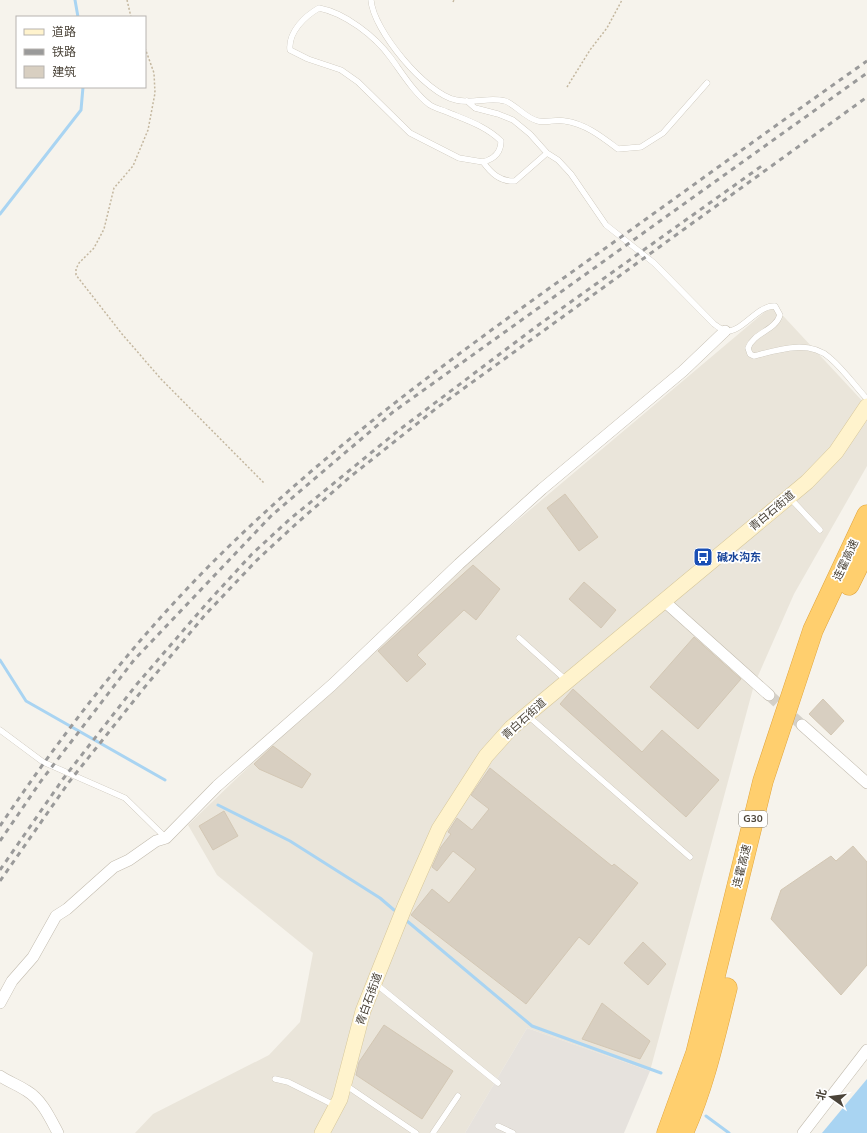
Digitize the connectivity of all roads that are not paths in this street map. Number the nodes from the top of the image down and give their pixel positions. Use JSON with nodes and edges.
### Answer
{"nodes":[{"id":1,"x":371,"y":0,"type":"edge"},
{"id":2,"x":707,"y":83,"type":"dead end"},
{"id":3,"x":467,"y":101,"type":"junction"},
{"id":4,"x":547,"y":152,"type":"junction"},
{"id":5,"x":483,"y":162,"type":"junction"},
{"id":6,"x":725,"y":331,"type":"junction"},
{"id":7,"x":867,"y":399,"type":"edge"},
{"id":8,"x":867,"y":406,"type":"edge"},
{"id":9,"x":788,"y":497,"type":"junction"},
{"id":10,"x":867,"y":515,"type":"edge"},
{"id":11,"x":820,"y":530,"type":"dead end"},
{"id":12,"x":867,"y":548,"type":"edge"},
{"id":13,"x":664,"y":601,"type":"junction"},
{"id":14,"x":519,"y":638,"type":"dead end"},
{"id":15,"x":567,"y":681,"type":"junction"},
{"id":16,"x":769,"y":695,"type":"tunnel mouth"},
{"id":17,"x":526,"y":715,"type":"junction"},
{"id":18,"x":802,"y":725,"type":"tunnel mouth"},
{"id":19,"x":0,"y":730,"type":"edge"},
{"id":20,"x":867,"y":783,"type":"edge"},
{"id":21,"x":166,"y":838,"type":"junction"},
{"id":22,"x":690,"y":857,"type":"dead end"},
{"id":23,"x":374,"y":982,"type":"junction"},
{"id":24,"x":0,"y":1003,"type":"edge"},
{"id":25,"x":867,"y":1050,"type":"edge"},
{"id":26,"x":0,"y":1076,"type":"edge"},
{"id":27,"x":275,"y":1079,"type":"dead end"},
{"id":28,"x":498,"y":1083,"type":"dead end"},
{"id":29,"x":344,"y":1084,"type":"junction"},
{"id":30,"x":458,"y":1096,"type":"dead end"},
{"id":31,"x":337,"y":1106,"type":"junction"},
{"id":32,"x":498,"y":1126,"type":"dead end"},
{"id":33,"x":58,"y":1133,"type":"edge"},
{"id":34,"x":322,"y":1133,"type":"edge"},
{"id":35,"x":416,"y":1133,"type":"edge"},
{"id":36,"x":433,"y":1133,"type":"edge"},
{"id":37,"x":513,"y":1133,"type":"edge"},
{"id":38,"x":668,"y":1133,"type":"edge"},
{"id":39,"x":683,"y":1133,"type":"edge"},
{"id":40,"x":803,"y":1133,"type":"edge"}],
"edges":[{"from":1,"to":3,"type":"lane"},
{"from":2,"to":3,"type":"lane"},
{"from":3,"to":4,"type":"lane"},
{"from":4,"to":5,"type":"lane"},
{"from":4,"to":6,"type":"lane"},
{"from":5,"to":5,"type":"lane"},
{"from":6,"to":7,"type":"lane"},
{"from":6,"to":21,"type":"street"},
{"from":8,"to":9,"type":"street","name":"青白石街道"},
{"from":9,"to":11,"type":"lane"},
{"from":9,"to":13,"type":"street","name":"青白石街道"},
{"from":10,"to":38,"type":"highway","name":"连霍高速","number":"G30"},
{"from":12,"to":39,"type":"highway","name":"连霍高速","number":"G30"},
{"from":13,"to":15,"type":"street","name":"青白石街道"},
{"from":13,"to":16,"type":"street"},
{"from":14,"to":15,"type":"lane"},
{"from":15,"to":17,"type":"street","name":"青白石街道"},
{"from":17,"to":22,"type":"lane"},
{"from":17,"to":23,"type":"street","name":"青白石街道"},
{"from":18,"to":20,"type":"street"},
{"from":19,"to":21,"type":"lane"},
{"from":21,"to":24,"type":"street"},
{"from":23,"to":28,"type":"lane"},
{"from":23,"to":29,"type":"street","name":"青白石街道"},
{"from":25,"to":40,"type":"street"},
{"from":26,"to":33,"type":"street"},
{"from":27,"to":31,"type":"lane"},
{"from":29,"to":31,"type":"street","name":"青白石街道"},
{"from":29,"to":35,"type":"lane"},
{"from":30,"to":36,"type":"lane"},
{"from":31,"to":34,"type":"street","name":"青白石街道"},
{"from":32,"to":37,"type":"lane"}]}
